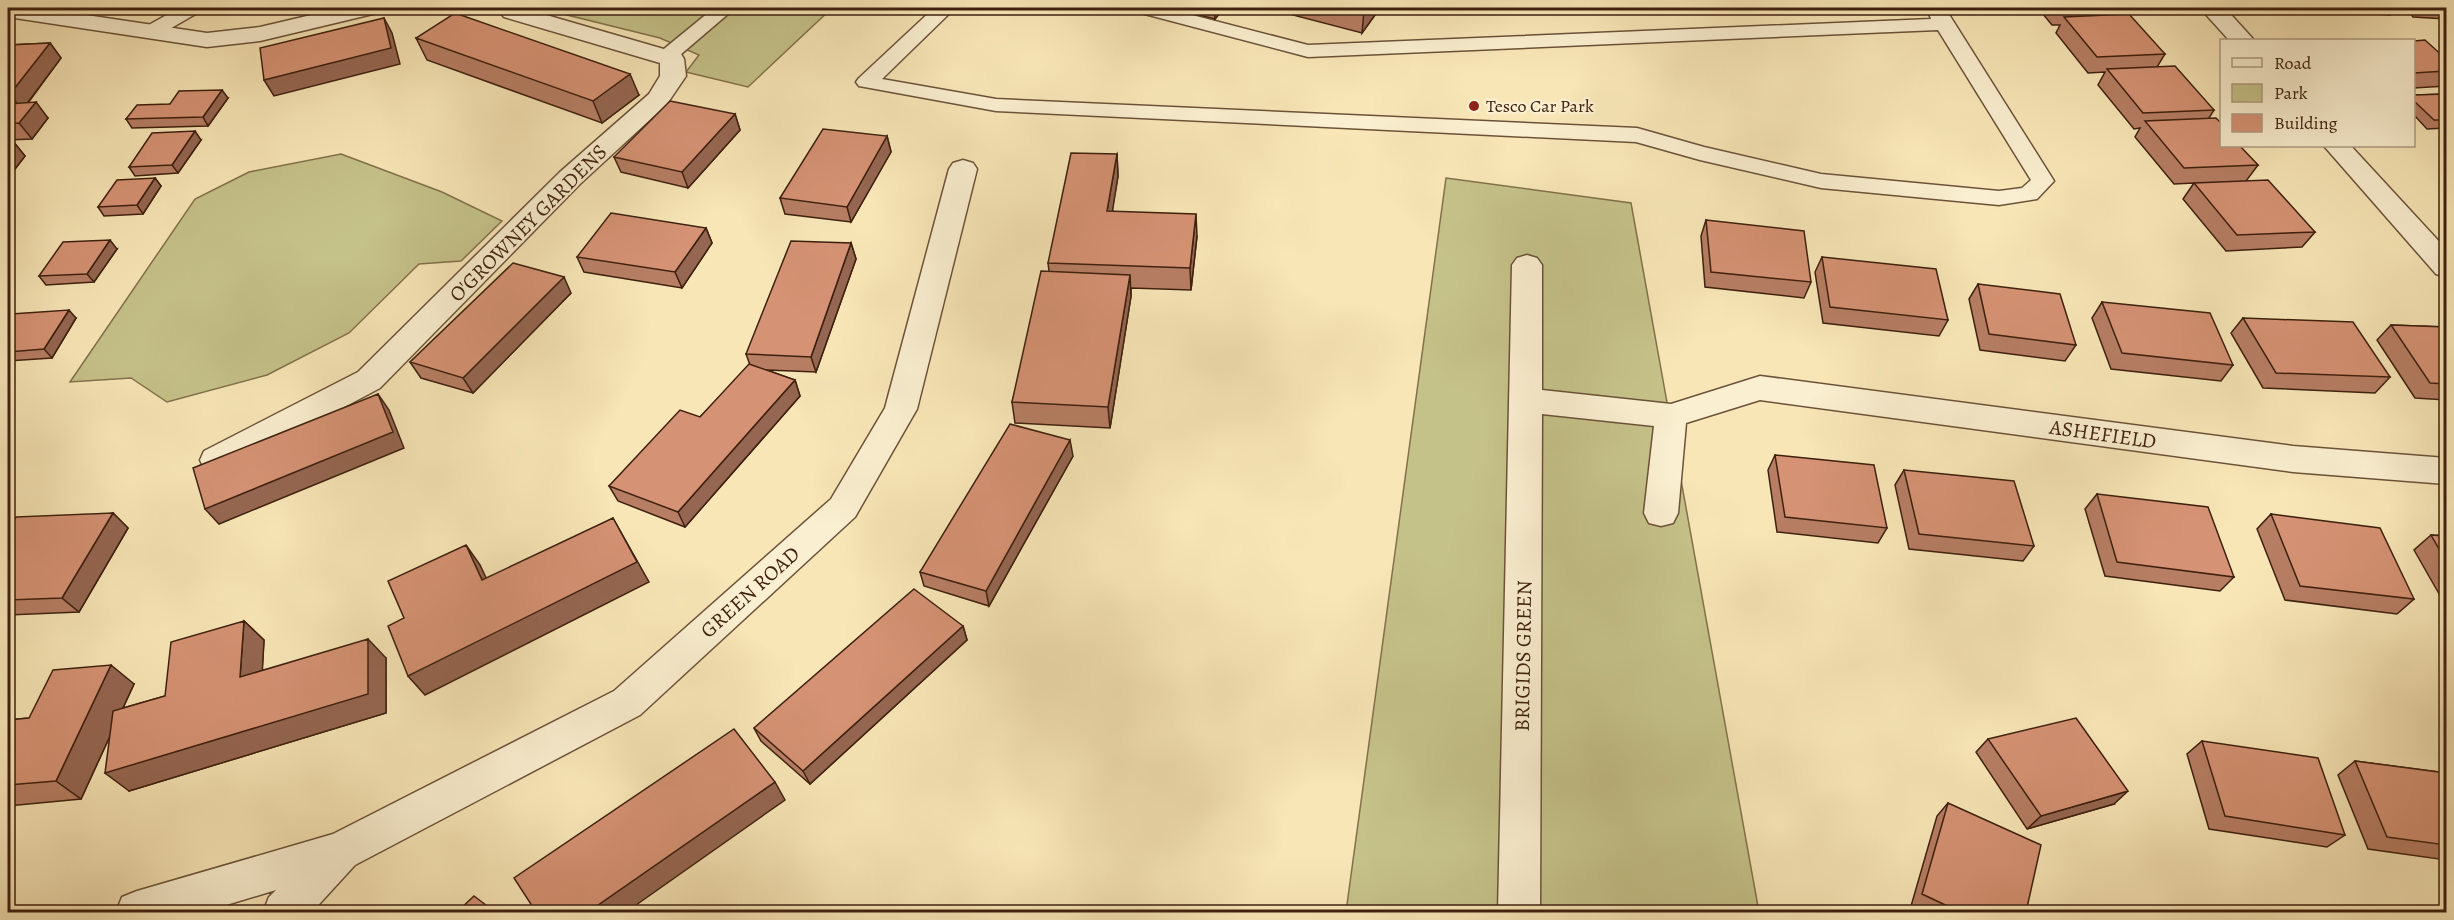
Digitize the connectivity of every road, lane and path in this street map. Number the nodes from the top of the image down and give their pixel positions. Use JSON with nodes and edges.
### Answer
{"nodes":[{"id":1,"x":192,"y":8,"type":"edge"},
{"id":2,"x":369,"y":8,"type":"edge"},
{"id":3,"x":508,"y":8,"type":"edge"},
{"id":4,"x":725,"y":8,"type":"edge"},
{"id":5,"x":945,"y":8,"type":"edge"},
{"id":6,"x":1144,"y":8,"type":"edge"},
{"id":7,"x":2212,"y":8,"type":"edge"},
{"id":8,"x":8,"y":10,"type":"edge"},
{"id":9,"x":1940,"y":16,"type":"edge"},
{"id":10,"x":154,"y":30,"type":"junction"},
{"id":11,"x":2241,"y":39,"type":"edge"},
{"id":12,"x":666,"y":57,"type":"junction"},
{"id":13,"x":2338,"y":147,"type":"edge"},
{"id":14,"x":963,"y":170,"type":"dead end"},
{"id":15,"x":1527,"y":265,"type":"dead end"},
{"id":16,"x":2446,"y":267,"type":"edge"},
{"id":17,"x":1526,"y":400,"type":"junction"},
{"id":18,"x":1671,"y":416,"type":"junction"},
{"id":19,"x":216,"y":460,"type":"edge"},
{"id":20,"x":2446,"y":471,"type":"edge"},
{"id":21,"x":1661,"y":513,"type":"dead end"},
{"id":22,"x":341,"y":852,"type":"junction"},
{"id":23,"x":137,"y":912,"type":"edge"},
{"id":24,"x":284,"y":912,"type":"edge"},
{"id":25,"x":1519,"y":912,"type":"edge"}],
"edges":[{"from":1,"to":10,"type":"lane"},
{"from":2,"to":10,"type":"street"},
{"from":3,"to":12,"type":"street"},
{"from":4,"to":12,"type":"lane"},
{"from":5,"to":9,"type":"lane"},
{"from":6,"to":9,"type":"lane"},
{"from":7,"to":11,"type":"street"},
{"from":8,"to":10,"type":"street"},
{"from":12,"to":19,"type":"street","name":"O'GROWNEY GARDENS"},
{"from":13,"to":16,"type":"street"},
{"from":14,"to":22,"type":"street","name":"GREEN ROAD"},
{"from":15,"to":17,"type":"street","name":"BRIGIDS GREEN"},
{"from":17,"to":18,"type":"street"},
{"from":17,"to":25,"type":"street","name":"BRIGIDS GREEN"},
{"from":18,"to":20,"type":"street","name":"ASHEFIELD"},
{"from":18,"to":21,"type":"street"},
{"from":22,"to":23,"type":"street","name":"GREEN ROAD"},
{"from":22,"to":24,"type":"street","name":"GREEN ROAD"}]}
